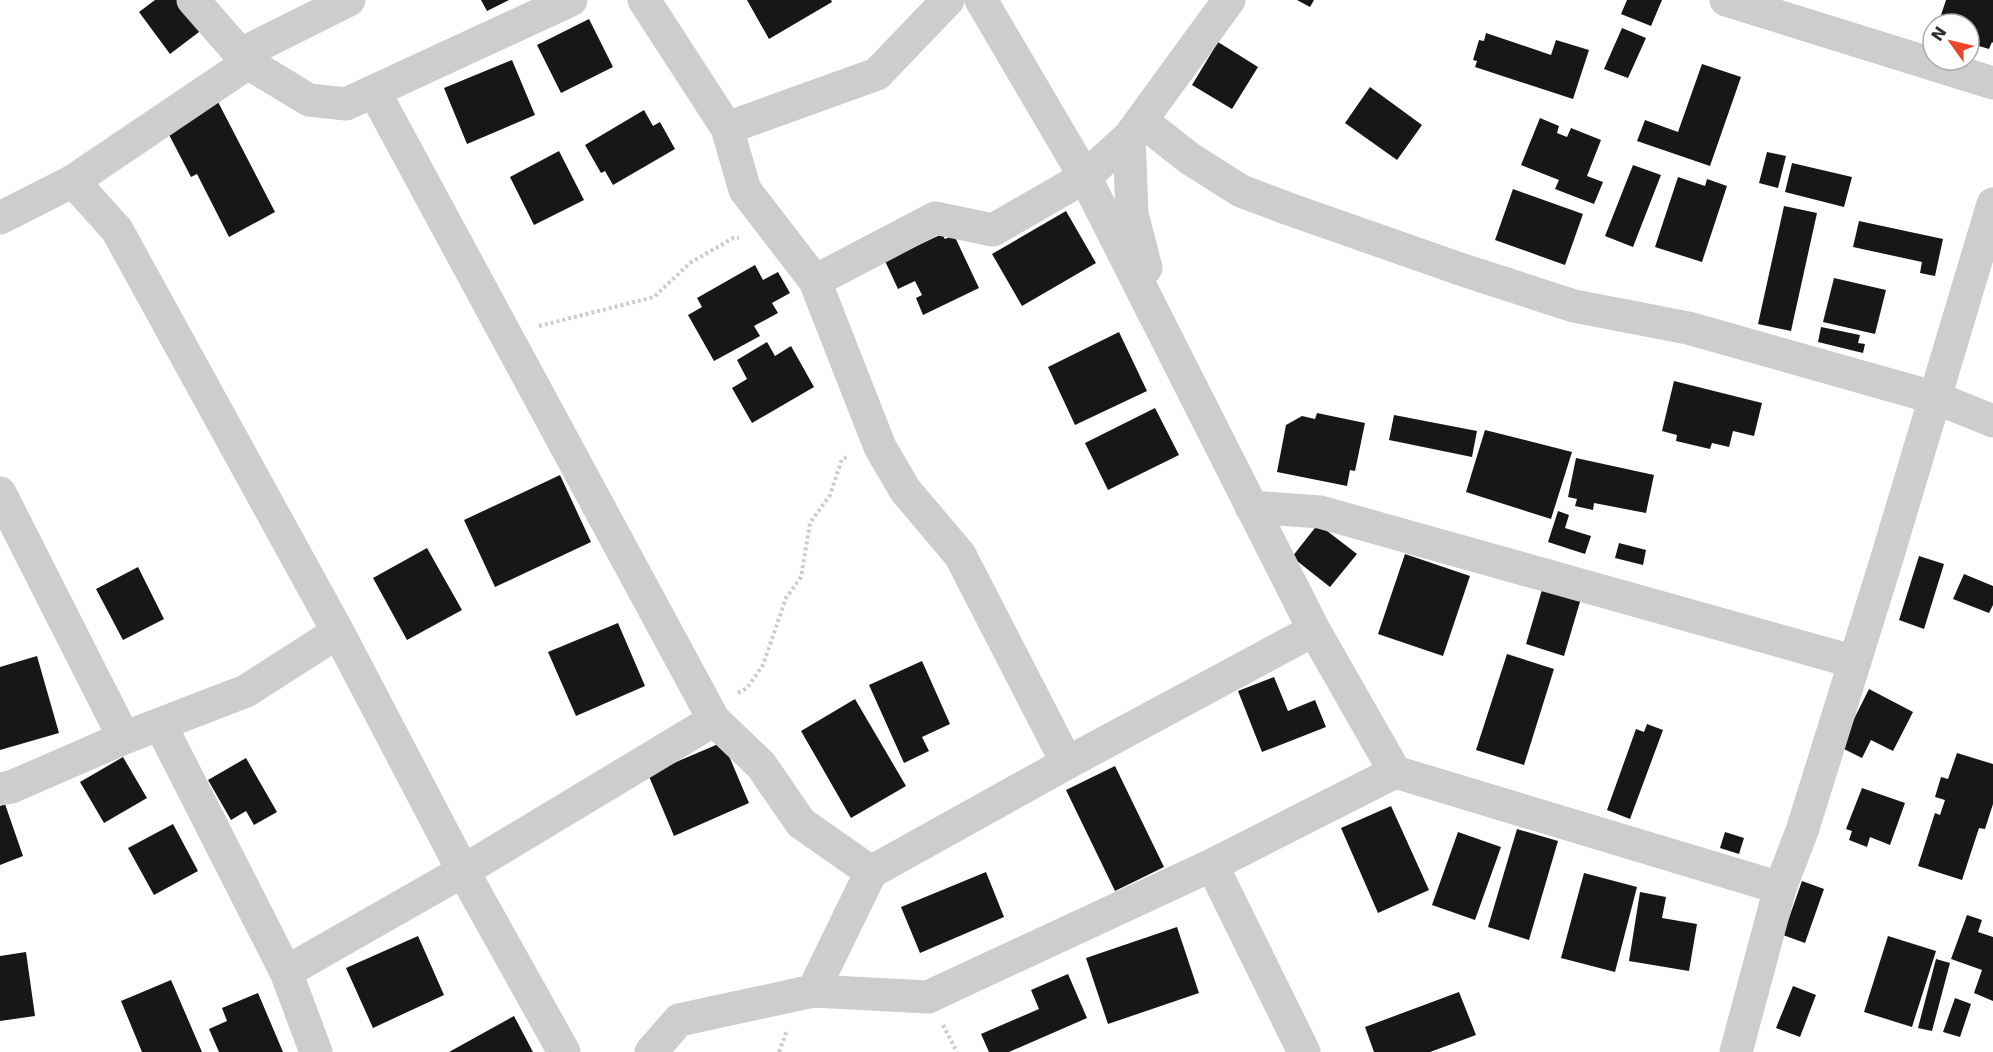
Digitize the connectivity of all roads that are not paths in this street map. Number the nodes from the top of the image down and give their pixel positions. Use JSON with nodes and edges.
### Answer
{"nodes":[{"id":1,"x":193,"y":0,"type":"edge"},
{"id":2,"x":349,"y":0,"type":"edge"},
{"id":3,"x":571,"y":0,"type":"edge"},
{"id":4,"x":644,"y":0,"type":"edge"},
{"id":5,"x":948,"y":0,"type":"edge"},
{"id":6,"x":981,"y":0,"type":"edge"},
{"id":7,"x":1229,"y":0,"type":"edge"},
{"id":8,"x":1726,"y":0,"type":"edge"},
{"id":9,"x":245,"y":59,"type":"junction"},
{"id":10,"x":1993,"y":83,"type":"edge"},
{"id":11,"x":374,"y":91,"type":"junction"},
{"id":12,"x":727,"y":128,"type":"junction"},
{"id":13,"x":1135,"y":129,"type":"junction"},
{"id":14,"x":1085,"y":177,"type":"junction"},
{"id":15,"x":73,"y":181,"type":"junction"},
{"id":16,"x":1993,"y":204,"type":"edge"},
{"id":17,"x":0,"y":218,"type":"edge"},
{"id":18,"x":815,"y":281,"type":"junction"},
{"id":19,"x":1162,"y":331,"type":"junction"},
{"id":20,"x":1936,"y":398,"type":"junction"},
{"id":21,"x":1993,"y":421,"type":"edge"},
{"id":22,"x":1251,"y":507,"type":"junction"},
{"id":23,"x":3,"y":509,"type":"edge"},
{"id":24,"x":1314,"y":630,"type":"junction"},
{"id":25,"x":338,"y":632,"type":"junction"},
{"id":26,"x":1855,"y":662,"type":"junction"},
{"id":27,"x":711,"y":715,"type":"junction"},
{"id":28,"x":160,"y":724,"type":"junction"},
{"id":29,"x":124,"y":738,"type":"junction"},
{"id":30,"x":1067,"y":763,"type":"junction"},
{"id":31,"x":1395,"y":772,"type":"junction"},
{"id":32,"x":0,"y":789,"type":"edge"},
{"id":33,"x":1212,"y":865,"type":"junction"},
{"id":34,"x":463,"y":871,"type":"junction"},
{"id":35,"x":871,"y":872,"type":"junction"},
{"id":36,"x":1780,"y":888,"type":"junction"},
{"id":37,"x":286,"y":972,"type":"junction"},
{"id":38,"x":813,"y":991,"type":"junction"},
{"id":39,"x":1741,"y":1050,"type":"edge"},
{"id":40,"x":316,"y":1052,"type":"edge"},
{"id":41,"x":564,"y":1052,"type":"edge"},
{"id":42,"x":651,"y":1052,"type":"edge"},
{"id":43,"x":1304,"y":1052,"type":"edge"}],
"edges":[{"from":1,"to":9,"type":"street"},
{"from":2,"to":9,"type":"street"},
{"from":3,"to":11,"type":"street"},
{"from":4,"to":12,"type":"street"},
{"from":5,"to":12,"type":"street"},
{"from":6,"to":14,"type":"street"},
{"from":7,"to":13,"type":"street"},
{"from":8,"to":10,"type":"street"},
{"from":9,"to":11,"type":"street"},
{"from":9,"to":15,"type":"street"},
{"from":11,"to":27,"type":"street"},
{"from":12,"to":18,"type":"street"},
{"from":13,"to":14,"type":"street"},
{"from":13,"to":19,"type":"street"},
{"from":13,"to":20,"type":"street"},
{"from":14,"to":18,"type":"street"},
{"from":14,"to":19,"type":"street"},
{"from":15,"to":17,"type":"street"},
{"from":15,"to":25,"type":"street"},
{"from":16,"to":20,"type":"street"},
{"from":18,"to":30,"type":"street"},
{"from":19,"to":22,"type":"street"},
{"from":20,"to":21,"type":"street"},
{"from":20,"to":26,"type":"street"},
{"from":22,"to":24,"type":"street"},
{"from":22,"to":26,"type":"street"},
{"from":23,"to":29,"type":"street"},
{"from":24,"to":30,"type":"street"},
{"from":24,"to":31,"type":"street"},
{"from":25,"to":28,"type":"street"},
{"from":25,"to":34,"type":"street"},
{"from":26,"to":36,"type":"street"},
{"from":27,"to":34,"type":"street"},
{"from":27,"to":35,"type":"street"},
{"from":28,"to":29,"type":"street"},
{"from":28,"to":37,"type":"street"},
{"from":29,"to":32,"type":"street"},
{"from":30,"to":35,"type":"street"},
{"from":31,"to":33,"type":"street"},
{"from":31,"to":36,"type":"street"},
{"from":33,"to":38,"type":"street"},
{"from":33,"to":43,"type":"street"},
{"from":34,"to":37,"type":"street"},
{"from":34,"to":41,"type":"street"},
{"from":35,"to":38,"type":"street"},
{"from":36,"to":39,"type":"street"},
{"from":37,"to":40,"type":"street"},
{"from":38,"to":42,"type":"street"}]}
